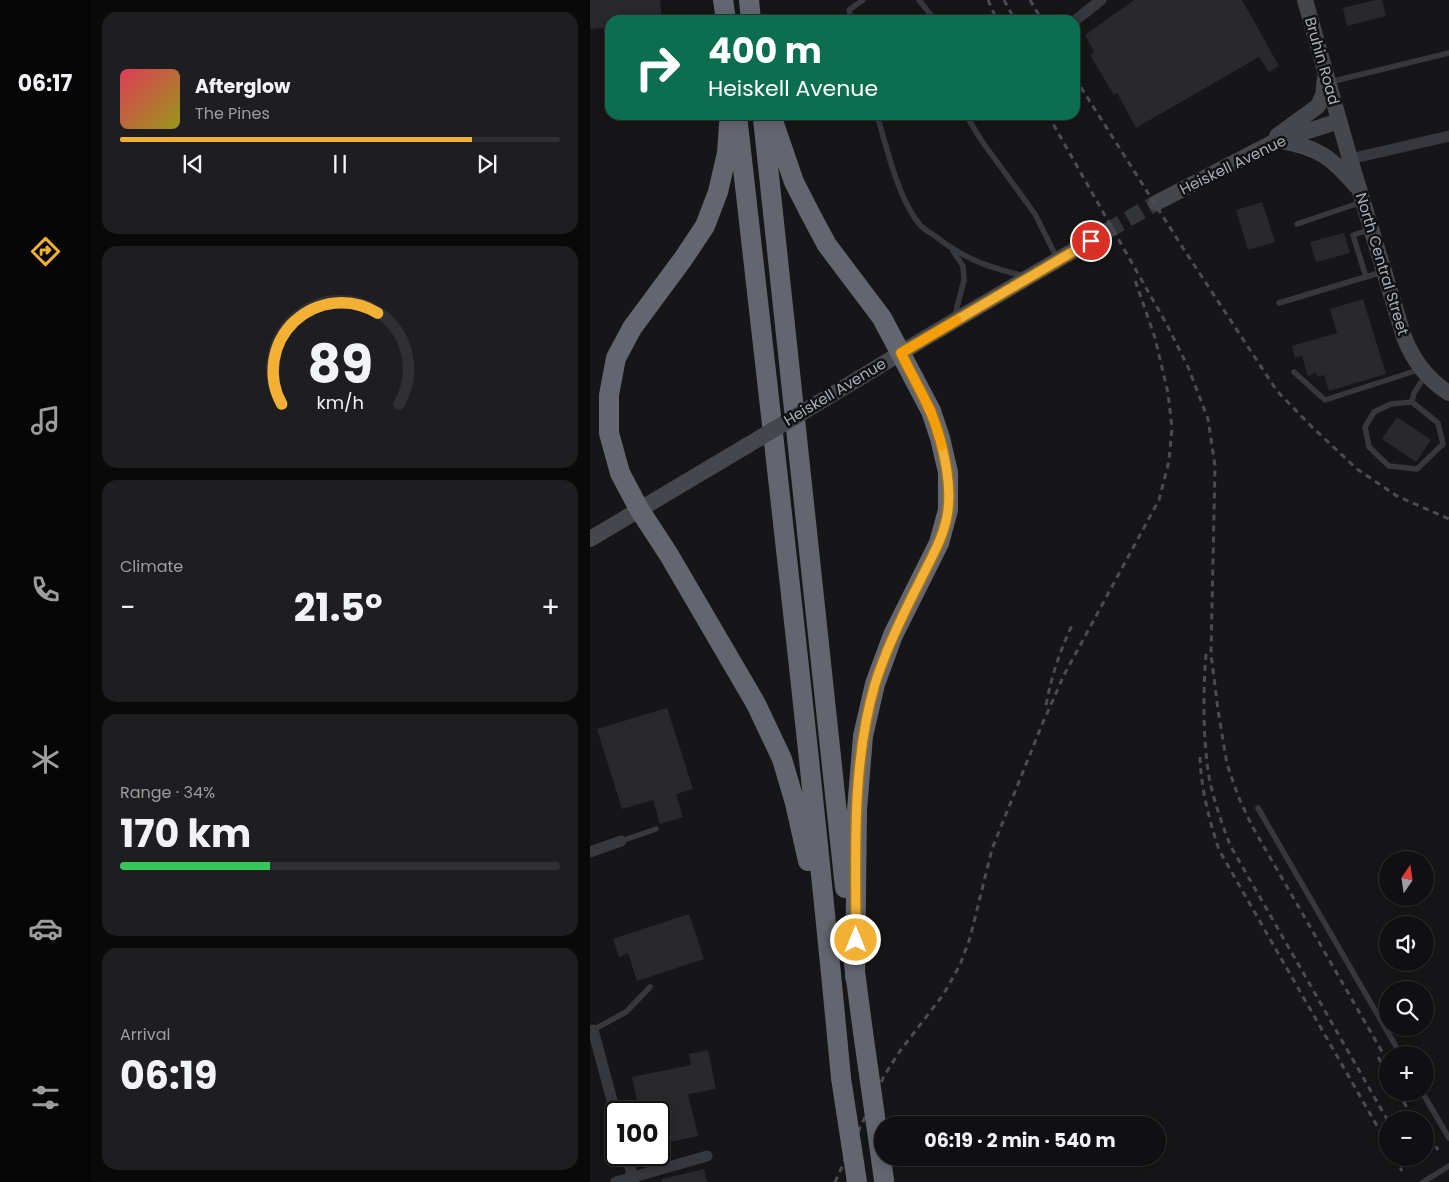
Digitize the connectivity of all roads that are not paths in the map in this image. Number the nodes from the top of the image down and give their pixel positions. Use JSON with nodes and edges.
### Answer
{"nodes":[{"id":1,"x":723,"y":0,"type":"edge"},
{"id":2,"x":749,"y":0,"type":"edge"},
{"id":3,"x":863,"y":0,"type":"edge"},
{"id":4,"x":919,"y":0,"type":"edge"},
{"id":5,"x":1100,"y":0,"type":"edge"},
{"id":6,"x":1307,"y":0,"type":"edge"},
{"id":7,"x":1088,"y":4,"type":"edge"},
{"id":8,"x":725,"y":15,"type":"edge"},
{"id":9,"x":750,"y":15,"type":"edge"},
{"id":10,"x":850,"y":15,"type":"edge"},
{"id":11,"x":931,"y":15,"type":"edge"},
{"id":12,"x":1080,"y":15,"type":"edge"},
{"id":13,"x":1449,"y":53,"type":"edge"},
{"id":14,"x":1327,"y":78,"type":"junction"},
{"id":15,"x":729,"y":120,"type":"edge"},
{"id":16,"x":738,"y":120,"type":"edge"},
{"id":17,"x":763,"y":120,"type":"edge"},
{"id":18,"x":773,"y":120,"type":"edge"},
{"id":19,"x":879,"y":120,"type":"edge"},
{"id":20,"x":969,"y":120,"type":"edge"},
{"id":21,"x":1339,"y":121,"type":"junction"},
{"id":22,"x":1449,"y":136,"type":"edge"},
{"id":23,"x":1273,"y":143,"type":"junction"},
{"id":24,"x":1350,"y":159,"type":"junction"},
{"id":25,"x":1361,"y":195,"type":"junction"},
{"id":26,"x":1156,"y":203,"type":"tunnel mouth"},
{"id":27,"x":1297,"y":224,"type":"dead end"},
{"id":28,"x":1371,"y":229,"type":"junction"},
{"id":29,"x":1107,"y":231,"type":"tunnel mouth"},
{"id":30,"x":952,"y":249,"type":"junction"},
{"id":31,"x":1058,"y":260,"type":"junction"},
{"id":32,"x":1384,"y":272,"type":"junction"},
{"id":33,"x":1029,"y":277,"type":"junction"},
{"id":34,"x":1366,"y":277,"type":"junction"},
{"id":35,"x":1279,"y":303,"type":"dead end"},
{"id":36,"x":952,"y":323,"type":"junction"},
{"id":37,"x":901,"y":353,"type":"junction"},
{"id":38,"x":1294,"y":372,"type":"dead end"},
{"id":39,"x":1424,"y":372,"type":"junction"},
{"id":40,"x":1449,"y":393,"type":"edge"},
{"id":41,"x":1412,"y":402,"type":"junction"},
{"id":42,"x":638,"y":509,"type":"junction"},
{"id":43,"x":590,"y":539,"type":"edge"},
{"id":44,"x":1258,"y":808,"type":"dead end"},
{"id":45,"x":656,"y":829,"type":"dead end"},
{"id":46,"x":621,"y":841,"type":"joint"},
{"id":47,"x":590,"y":852,"type":"edge"},
{"id":48,"x":828,"y":940,"type":"junction"},
{"id":49,"x":855,"y":977,"type":"junction"},
{"id":50,"x":650,"y":987,"type":"dead end"},
{"id":51,"x":592,"y":1030,"type":"edge"},
{"id":52,"x":1396,"y":1046,"type":"edge"},
{"id":53,"x":612,"y":1101,"type":"edge"},
{"id":54,"x":1427,"y":1101,"type":"edge"},
{"id":55,"x":1449,"y":1138,"type":"edge"},
{"id":56,"x":707,"y":1156,"type":"dead end"},
{"id":57,"x":630,"y":1166,"type":"edge"},
{"id":58,"x":1449,"y":1166,"type":"edge"},
{"id":59,"x":634,"y":1180,"type":"edge"},
{"id":60,"x":884,"y":1181,"type":"edge"},
{"id":61,"x":616,"y":1182,"type":"edge"},
{"id":62,"x":857,"y":1182,"type":"edge"},
{"id":63,"x":1423,"y":1182,"type":"edge"}],
"edges":[{"from":1,"to":8,"type":"highway"},
{"from":2,"to":9,"type":"highway"},
{"from":3,"to":10,"type":"lane"},
{"from":4,"to":11,"type":"lane"},
{"from":5,"to":7,"type":"street"},
{"from":6,"to":14,"type":"street","name":"Bruhin Road"},
{"from":7,"to":12,"type":"street"},
{"from":13,"to":14,"type":"lane"},
{"from":14,"to":21,"type":"street","name":"Bruhin Road"},
{"from":14,"to":23,"type":"street"},
{"from":15,"to":42,"type":"highway"},
{"from":16,"to":48,"type":"highway"},
{"from":17,"to":49,"type":"highway"},
{"from":18,"to":37,"type":"highway"},
{"from":19,"to":30,"type":"lane"},
{"from":20,"to":31,"type":"lane"},
{"from":21,"to":23,"type":"street","name":"Heiskell Avenue"},
{"from":21,"to":24,"type":"street","name":"North Central Street"},
{"from":22,"to":24,"type":"street"},
{"from":23,"to":25,"type":"street"},
{"from":23,"to":26,"type":"street","name":"Heiskell Avenue"},
{"from":24,"to":25,"type":"street","name":"North Central Street"},
{"from":25,"to":27,"type":"lane"},
{"from":25,"to":28,"type":"street","name":"North Central Street"},
{"from":28,"to":32,"type":"street","name":"North Central Street"},
{"from":28,"to":34,"type":"lane"},
{"from":29,"to":31,"type":"street","name":"Heiskell Avenue"},
{"from":30,"to":33,"type":"lane"},
{"from":30,"to":36,"type":"lane"},
{"from":31,"to":33,"type":"street","name":"Heiskell Avenue"},
{"from":32,"to":34,"type":"lane"},
{"from":32,"to":39,"type":"street","name":"North Central Street"},
{"from":33,"to":36,"type":"street","name":"Heiskell Avenue"},
{"from":34,"to":35,"type":"lane"},
{"from":36,"to":37,"type":"street","name":"Heiskell Avenue"},
{"from":37,"to":42,"type":"street","name":"Heiskell Avenue","bridge":true},
{"from":37,"to":49,"type":"highway"},
{"from":38,"to":39,"type":"lane"},
{"from":39,"to":40,"type":"street","name":"North Central Street"},
{"from":39,"to":41,"type":"lane"},
{"from":41,"to":41,"type":"lane"},
{"from":42,"to":43,"type":"street","name":"Heiskell Avenue"},
{"from":42,"to":48,"type":"highway"},
{"from":44,"to":52,"type":"lane"},
{"from":45,"to":46,"type":"lane"},
{"from":46,"to":47,"type":"street"},
{"from":48,"to":62,"type":"highway","bridge":true},
{"from":49,"to":60,"type":"highway","bridge":true},
{"from":50,"to":51,"type":"lane"},
{"from":51,"to":53,"type":"street"},
{"from":54,"to":55,"type":"lane"},
{"from":56,"to":59,"type":"street"},
{"from":57,"to":59,"type":"street"},
{"from":58,"to":63,"type":"lane"},
{"from":59,"to":61,"type":"street"}]}
